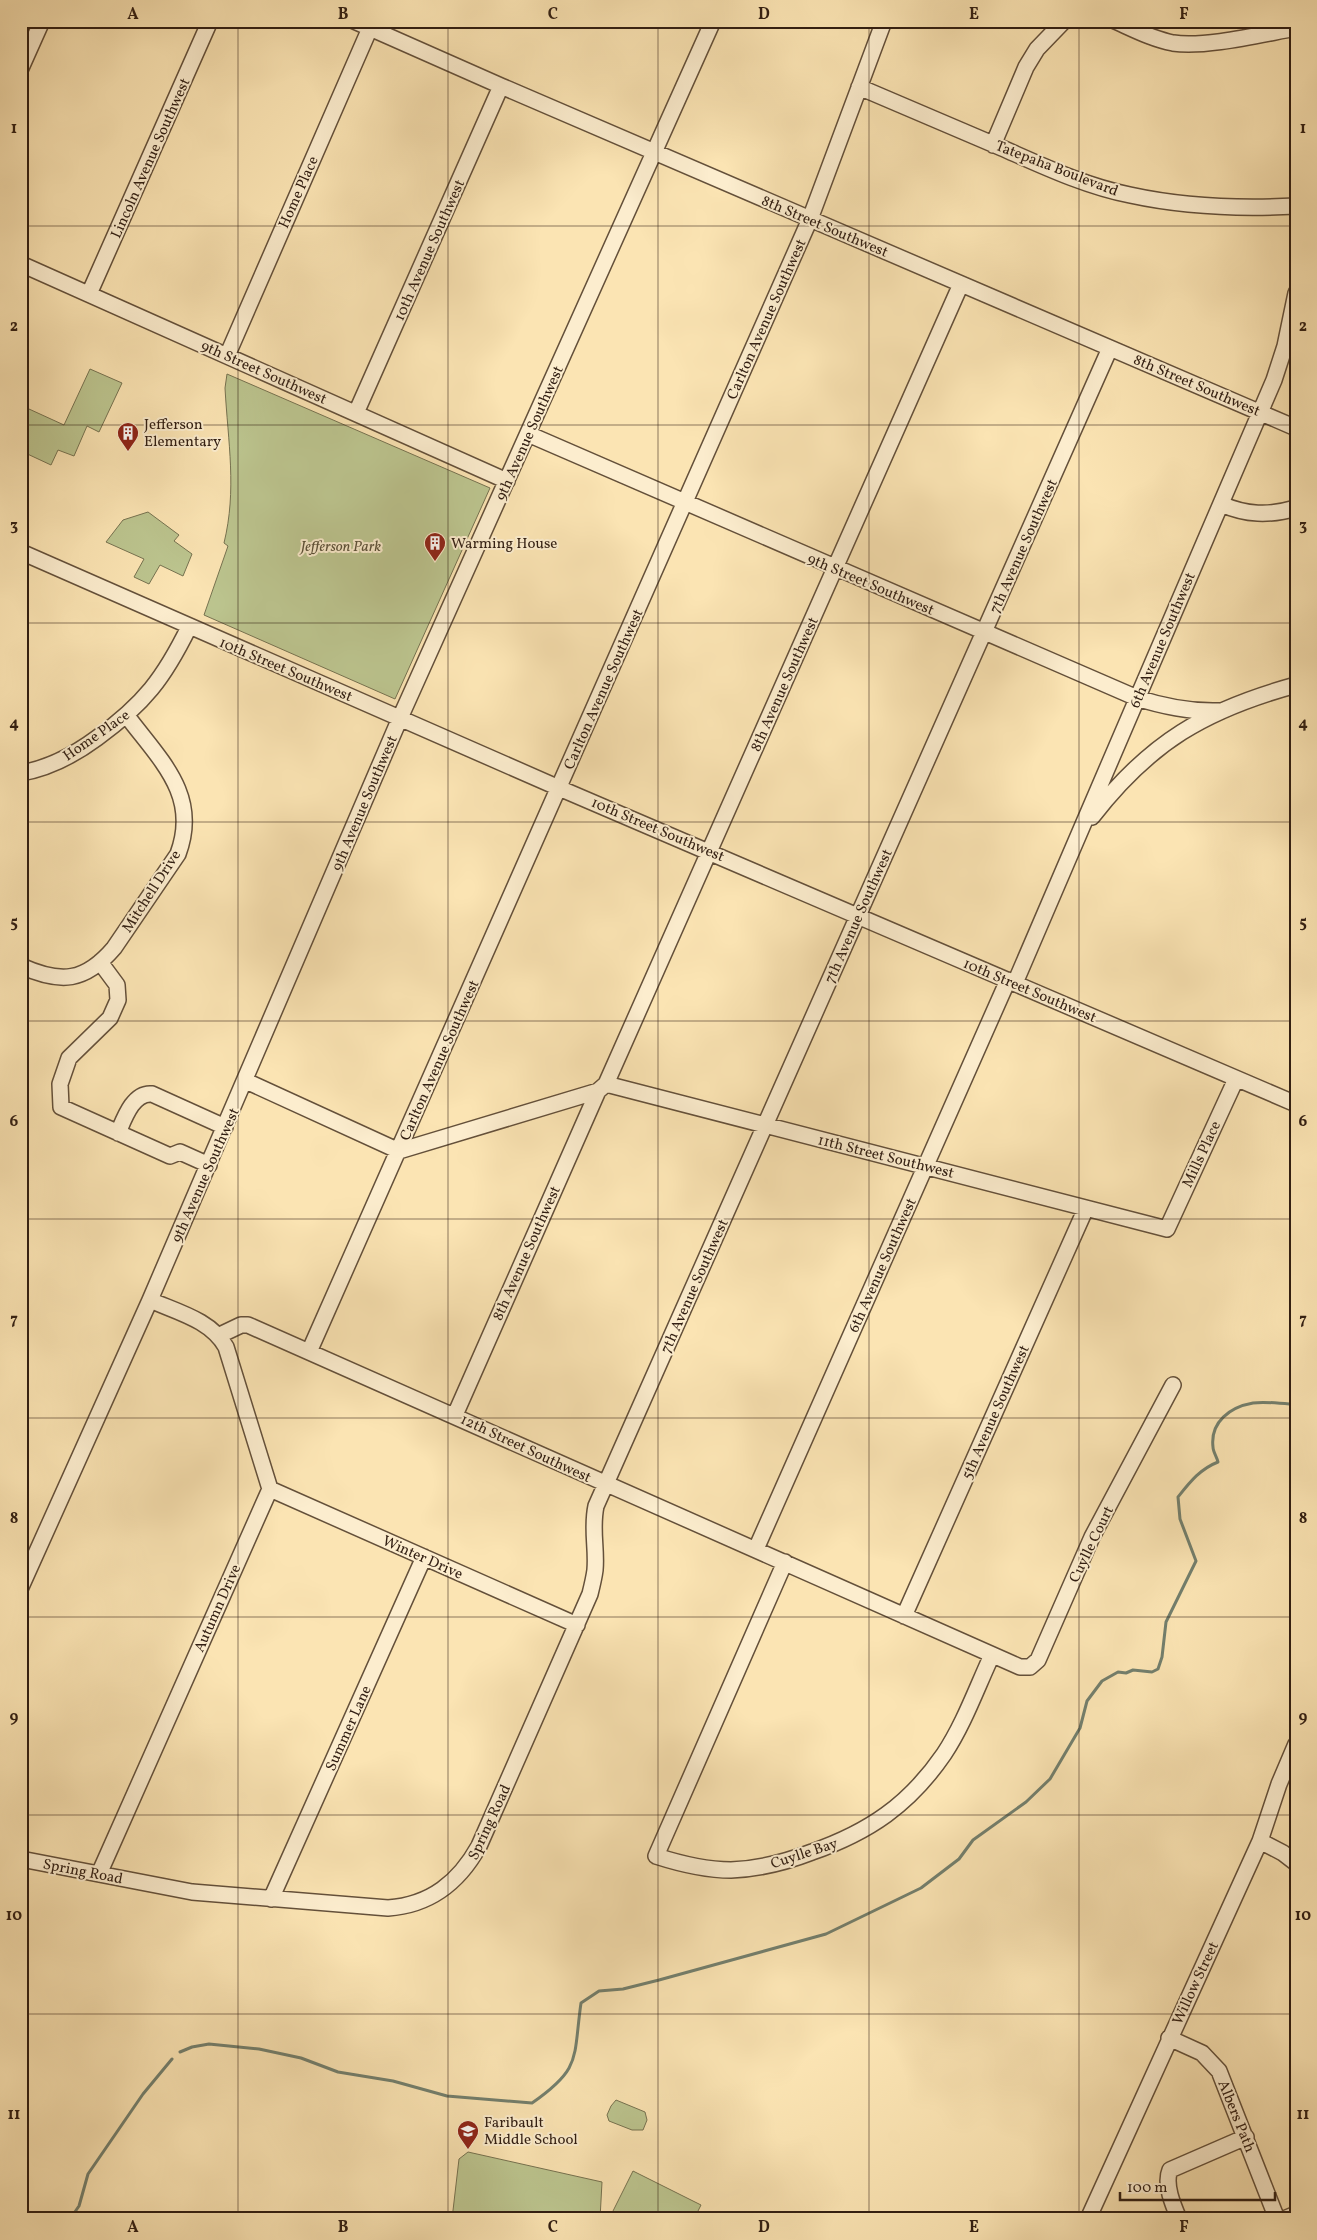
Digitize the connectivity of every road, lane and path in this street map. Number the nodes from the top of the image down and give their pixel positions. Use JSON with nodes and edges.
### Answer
{"nodes":[{"id":1,"x":42,"y":21,"type":"edge"},
{"id":2,"x":210,"y":21,"type":"edge"},
{"id":3,"x":354,"y":21,"type":"edge"},
{"id":4,"x":713,"y":21,"type":"edge"},
{"id":5,"x":884,"y":21,"type":"edge"},
{"id":6,"x":1064,"y":21,"type":"edge"},
{"id":7,"x":1121,"y":23,"type":"edge"},
{"id":8,"x":370,"y":28,"type":"junction"},
{"id":9,"x":1296,"y":28,"type":"edge"},
{"id":10,"x":21,"y":68,"type":"edge"},
{"id":11,"x":501,"y":86,"type":"junction"},
{"id":12,"x":859,"y":87,"type":"junction"},
{"id":13,"x":993,"y":144,"type":"junction"},
{"id":14,"x":654,"y":152,"type":"junction"},
{"id":15,"x":1296,"y":206,"type":"edge"},
{"id":16,"x":810,"y":220,"type":"junction"},
{"id":17,"x":21,"y":264,"type":"edge"},
{"id":18,"x":961,"y":284,"type":"junction"},
{"id":19,"x":1296,"y":293,"type":"edge"},
{"id":20,"x":89,"y":294,"type":"junction"},
{"id":21,"x":1110,"y":348,"type":"junction"},
{"id":22,"x":227,"y":356,"type":"junction"},
{"id":23,"x":1260,"y":412,"type":"junction"},
{"id":24,"x":356,"y":413,"type":"junction"},
{"id":25,"x":1296,"y":428,"type":"edge"},
{"id":26,"x":528,"y":434,"type":"junction"},
{"id":27,"x":507,"y":481,"type":"junction"},
{"id":28,"x":685,"y":503,"type":"junction"},
{"id":29,"x":1221,"y":504,"type":"junction"},
{"id":30,"x":1296,"y":508,"type":"edge"},
{"id":31,"x":21,"y":552,"type":"edge"},
{"id":32,"x":835,"y":569,"type":"junction"},
{"id":33,"x":189,"y":627,"type":"junction"},
{"id":34,"x":984,"y":633,"type":"junction"},
{"id":35,"x":1296,"y":685,"type":"edge"},
{"id":36,"x":1137,"y":698,"type":"junction"},
{"id":37,"x":1219,"y":711,"type":"junction"},
{"id":38,"x":127,"y":716,"type":"junction"},
{"id":39,"x":400,"y":718,"type":"junction"},
{"id":40,"x":21,"y":773,"type":"edge"},
{"id":41,"x":559,"y":788,"type":"junction"},
{"id":42,"x":1073,"y":848,"type":"junction"},
{"id":43,"x":709,"y":851,"type":"junction"},
{"id":44,"x":858,"y":916,"type":"junction"},
{"id":45,"x":100,"y":962,"type":"junction"},
{"id":46,"x":21,"y":966,"type":"edge"},
{"id":47,"x":1011,"y":982,"type":"junction"},
{"id":48,"x":1236,"y":1079,"type":"junction"},
{"id":49,"x":246,"y":1081,"type":"junction"},
{"id":50,"x":602,"y":1087,"type":"junction"},
{"id":51,"x":1296,"y":1104,"type":"edge"},
{"id":52,"x":765,"y":1125,"type":"junction"},
{"id":53,"x":225,"y":1127,"type":"junction"},
{"id":54,"x":118,"y":1132,"type":"junction"},
{"id":55,"x":399,"y":1150,"type":"junction"},
{"id":56,"x":209,"y":1165,"type":"junction"},
{"id":57,"x":926,"y":1167,"type":"junction"},
{"id":58,"x":1086,"y":1208,"type":"junction"},
{"id":59,"x":1167,"y":1229,"type":"joint"},
{"id":60,"x":150,"y":1300,"type":"junction"},
{"id":61,"x":220,"y":1335,"type":"junction"},
{"id":62,"x":309,"y":1352,"type":"junction"},
{"id":63,"x":1173,"y":1385,"type":"dead end"},
{"id":64,"x":455,"y":1415,"type":"junction"},
{"id":65,"x":606,"y":1484,"type":"junction"},
{"id":66,"x":270,"y":1489,"type":"junction"},
{"id":67,"x":756,"y":1549,"type":"junction"},
{"id":68,"x":424,"y":1557,"type":"junction"},
{"id":69,"x":785,"y":1562,"type":"junction"},
{"id":70,"x":21,"y":1587,"type":"edge"},
{"id":71,"x":904,"y":1616,"type":"junction"},
{"id":72,"x":577,"y":1624,"type":"junction"},
{"id":73,"x":992,"y":1654,"type":"junction"},
{"id":74,"x":1296,"y":1744,"type":"edge"},
{"id":75,"x":1260,"y":1841,"type":"junction"},
{"id":76,"x":21,"y":1860,"type":"edge"},
{"id":77,"x":1296,"y":1863,"type":"edge"},
{"id":78,"x":99,"y":1874,"type":"junction"},
{"id":79,"x":271,"y":1899,"type":"junction"},
{"id":80,"x":1169,"y":2038,"type":"junction"},
{"id":81,"x":1246,"y":2137,"type":"junction"},
{"id":82,"x":1296,"y":2214,"type":"edge"},
{"id":83,"x":1088,"y":2219,"type":"edge"},
{"id":84,"x":1178,"y":2219,"type":"edge"},
{"id":85,"x":1277,"y":2219,"type":"edge"},
{"id":86,"x":1284,"y":2219,"type":"edge"}],
"edges":[{"from":1,"to":10,"type":"street"},
{"from":2,"to":20,"type":"street","name":"Lincoln Avenue Southwest"},
{"from":3,"to":8,"type":"street","name":"8th Street Southwest"},
{"from":4,"to":14,"type":"street","name":"9th Avenue Southwest"},
{"from":5,"to":12,"type":"street","name":"Carlton Avenue Southwest"},
{"from":6,"to":13,"type":"street"},
{"from":7,"to":9,"type":"street"},
{"from":8,"to":11,"type":"street","name":"8th Street Southwest"},
{"from":8,"to":22,"type":"street","name":"Home Place"},
{"from":11,"to":14,"type":"street","name":"8th Street Southwest"},
{"from":11,"to":24,"type":"street","name":"10th Avenue Southwest"},
{"from":12,"to":13,"type":"street","name":"Tatepaha Boulevard"},
{"from":12,"to":16,"type":"street","name":"Carlton Avenue Southwest"},
{"from":13,"to":15,"type":"street","name":"Tatepaha Boulevard"},
{"from":14,"to":16,"type":"street","name":"8th Street Southwest"},
{"from":14,"to":26,"type":"street","name":"9th Avenue Southwest"},
{"from":16,"to":18,"type":"street","name":"8th Street Southwest"},
{"from":16,"to":28,"type":"street","name":"Carlton Avenue Southwest"},
{"from":17,"to":20,"type":"street","name":"9th Street Southwest"},
{"from":18,"to":21,"type":"street","name":"8th Street Southwest"},
{"from":18,"to":32,"type":"street","name":"8th Avenue Southwest"},
{"from":19,"to":23,"type":"street","name":"6th Avenue Southwest"},
{"from":20,"to":22,"type":"street","name":"9th Street Southwest"},
{"from":21,"to":23,"type":"street","name":"8th Street Southwest"},
{"from":21,"to":34,"type":"street","name":"7th Avenue Southwest"},
{"from":22,"to":24,"type":"street","name":"9th Street Southwest"},
{"from":23,"to":25,"type":"street","name":"8th Street Southwest"},
{"from":23,"to":29,"type":"street","name":"6th Avenue Southwest"},
{"from":24,"to":27,"type":"street","name":"9th Street Southwest"},
{"from":26,"to":27,"type":"street","name":"9th Avenue Southwest"},
{"from":26,"to":28,"type":"street","name":"9th Street Southwest"},
{"from":27,"to":39,"type":"street","name":"9th Avenue Southwest"},
{"from":28,"to":32,"type":"street","name":"9th Street Southwest"},
{"from":28,"to":41,"type":"street","name":"Carlton Avenue Southwest"},
{"from":29,"to":30,"type":"street"},
{"from":29,"to":36,"type":"street","name":"6th Avenue Southwest"},
{"from":31,"to":33,"type":"street","name":"10th Street Southwest"},
{"from":32,"to":34,"type":"street","name":"9th Street Southwest"},
{"from":32,"to":43,"type":"street","name":"8th Avenue Southwest"},
{"from":33,"to":38,"type":"street","name":"Home Place"},
{"from":33,"to":39,"type":"street","name":"10th Street Southwest"},
{"from":34,"to":36,"type":"street","name":"9th Street Southwest"},
{"from":34,"to":44,"type":"street","name":"7th Avenue Southwest"},
{"from":35,"to":37,"type":"street"},
{"from":36,"to":37,"type":"street","name":"9th Street Southwest"},
{"from":36,"to":42,"type":"street","name":"6th Avenue Southwest"},
{"from":37,"to":42,"type":"street"},
{"from":38,"to":40,"type":"street","name":"Home Place"},
{"from":38,"to":45,"type":"street","name":"Mitchell Drive"},
{"from":39,"to":41,"type":"street","name":"10th Street Southwest"},
{"from":39,"to":49,"type":"street","name":"9th Avenue Southwest"},
{"from":41,"to":43,"type":"street","name":"10th Street Southwest"},
{"from":41,"to":55,"type":"street","name":"Carlton Avenue Southwest"},
{"from":42,"to":47,"type":"street","name":"6th Avenue Southwest"},
{"from":43,"to":44,"type":"street","name":"10th Street Southwest"},
{"from":43,"to":50,"type":"street","name":"8th Avenue Southwest"},
{"from":44,"to":47,"type":"street","name":"10th Street Southwest"},
{"from":44,"to":52,"type":"street","name":"7th Avenue Southwest"},
{"from":45,"to":46,"type":"street","name":"Mitchell Drive"},
{"from":45,"to":54,"type":"street"},
{"from":47,"to":48,"type":"street","name":"10th Street Southwest"},
{"from":47,"to":57,"type":"street","name":"6th Avenue Southwest"},
{"from":48,"to":51,"type":"street","name":"10th Street Southwest"},
{"from":48,"to":59,"type":"street","name":"Mills Place"},
{"from":49,"to":53,"type":"street","name":"9th Avenue Southwest"},
{"from":49,"to":55,"type":"street"},
{"from":50,"to":52,"type":"street","name":"11th Street Southwest"},
{"from":50,"to":55,"type":"street"},
{"from":50,"to":64,"type":"street","name":"8th Avenue Southwest"},
{"from":52,"to":57,"type":"street","name":"11th Street Southwest"},
{"from":52,"to":65,"type":"street","name":"7th Avenue Southwest"},
{"from":53,"to":54,"type":"street"},
{"from":53,"to":56,"type":"street","name":"9th Avenue Southwest"},
{"from":54,"to":56,"type":"street"},
{"from":55,"to":62,"type":"street","name":"Carlton Avenue Southwest"},
{"from":56,"to":60,"type":"street","name":"9th Avenue Southwest"},
{"from":57,"to":58,"type":"street","name":"11th Street Southwest"},
{"from":57,"to":67,"type":"street","name":"6th Avenue Southwest"},
{"from":58,"to":59,"type":"street","name":"11th Street Southwest"},
{"from":58,"to":71,"type":"street","name":"5th Avenue Southwest"},
{"from":60,"to":61,"type":"street"},
{"from":60,"to":70,"type":"street","name":"9th Avenue Southwest"},
{"from":61,"to":62,"type":"street","name":"12th Street Southwest"},
{"from":61,"to":66,"type":"street"},
{"from":62,"to":64,"type":"street","name":"12th Street Southwest"},
{"from":63,"to":73,"type":"street","name":"Cuylle Court"},
{"from":64,"to":65,"type":"street","name":"12th Street Southwest"},
{"from":65,"to":67,"type":"street","name":"12th Street Southwest"},
{"from":65,"to":72,"type":"street","name":"Spring Road"},
{"from":66,"to":68,"type":"street","name":"Winter Drive"},
{"from":66,"to":78,"type":"street","name":"Autumn Drive"},
{"from":67,"to":69,"type":"street","name":"12th Street Southwest"},
{"from":68,"to":72,"type":"street","name":"Winter Drive"},
{"from":68,"to":79,"type":"street","name":"Summer Lane"},
{"from":69,"to":71,"type":"street","name":"12th Street Southwest"},
{"from":69,"to":73,"type":"street","name":"Cuylle Bay"},
{"from":71,"to":73,"type":"street"},
{"from":72,"to":79,"type":"street","name":"Spring Road"},
{"from":74,"to":75,"type":"street","name":"Willow Street"},
{"from":75,"to":77,"type":"street"},
{"from":75,"to":80,"type":"street","name":"Willow Street"},
{"from":76,"to":78,"type":"street","name":"Spring Road"},
{"from":78,"to":79,"type":"street","name":"Spring Road"},
{"from":80,"to":81,"type":"street","name":"Albers Path"},
{"from":80,"to":83,"type":"street","name":"Willow Street"},
{"from":81,"to":84,"type":"street"},
{"from":81,"to":85,"type":"street","name":"Albers Path"},
{"from":82,"to":86,"type":"street"}]}
